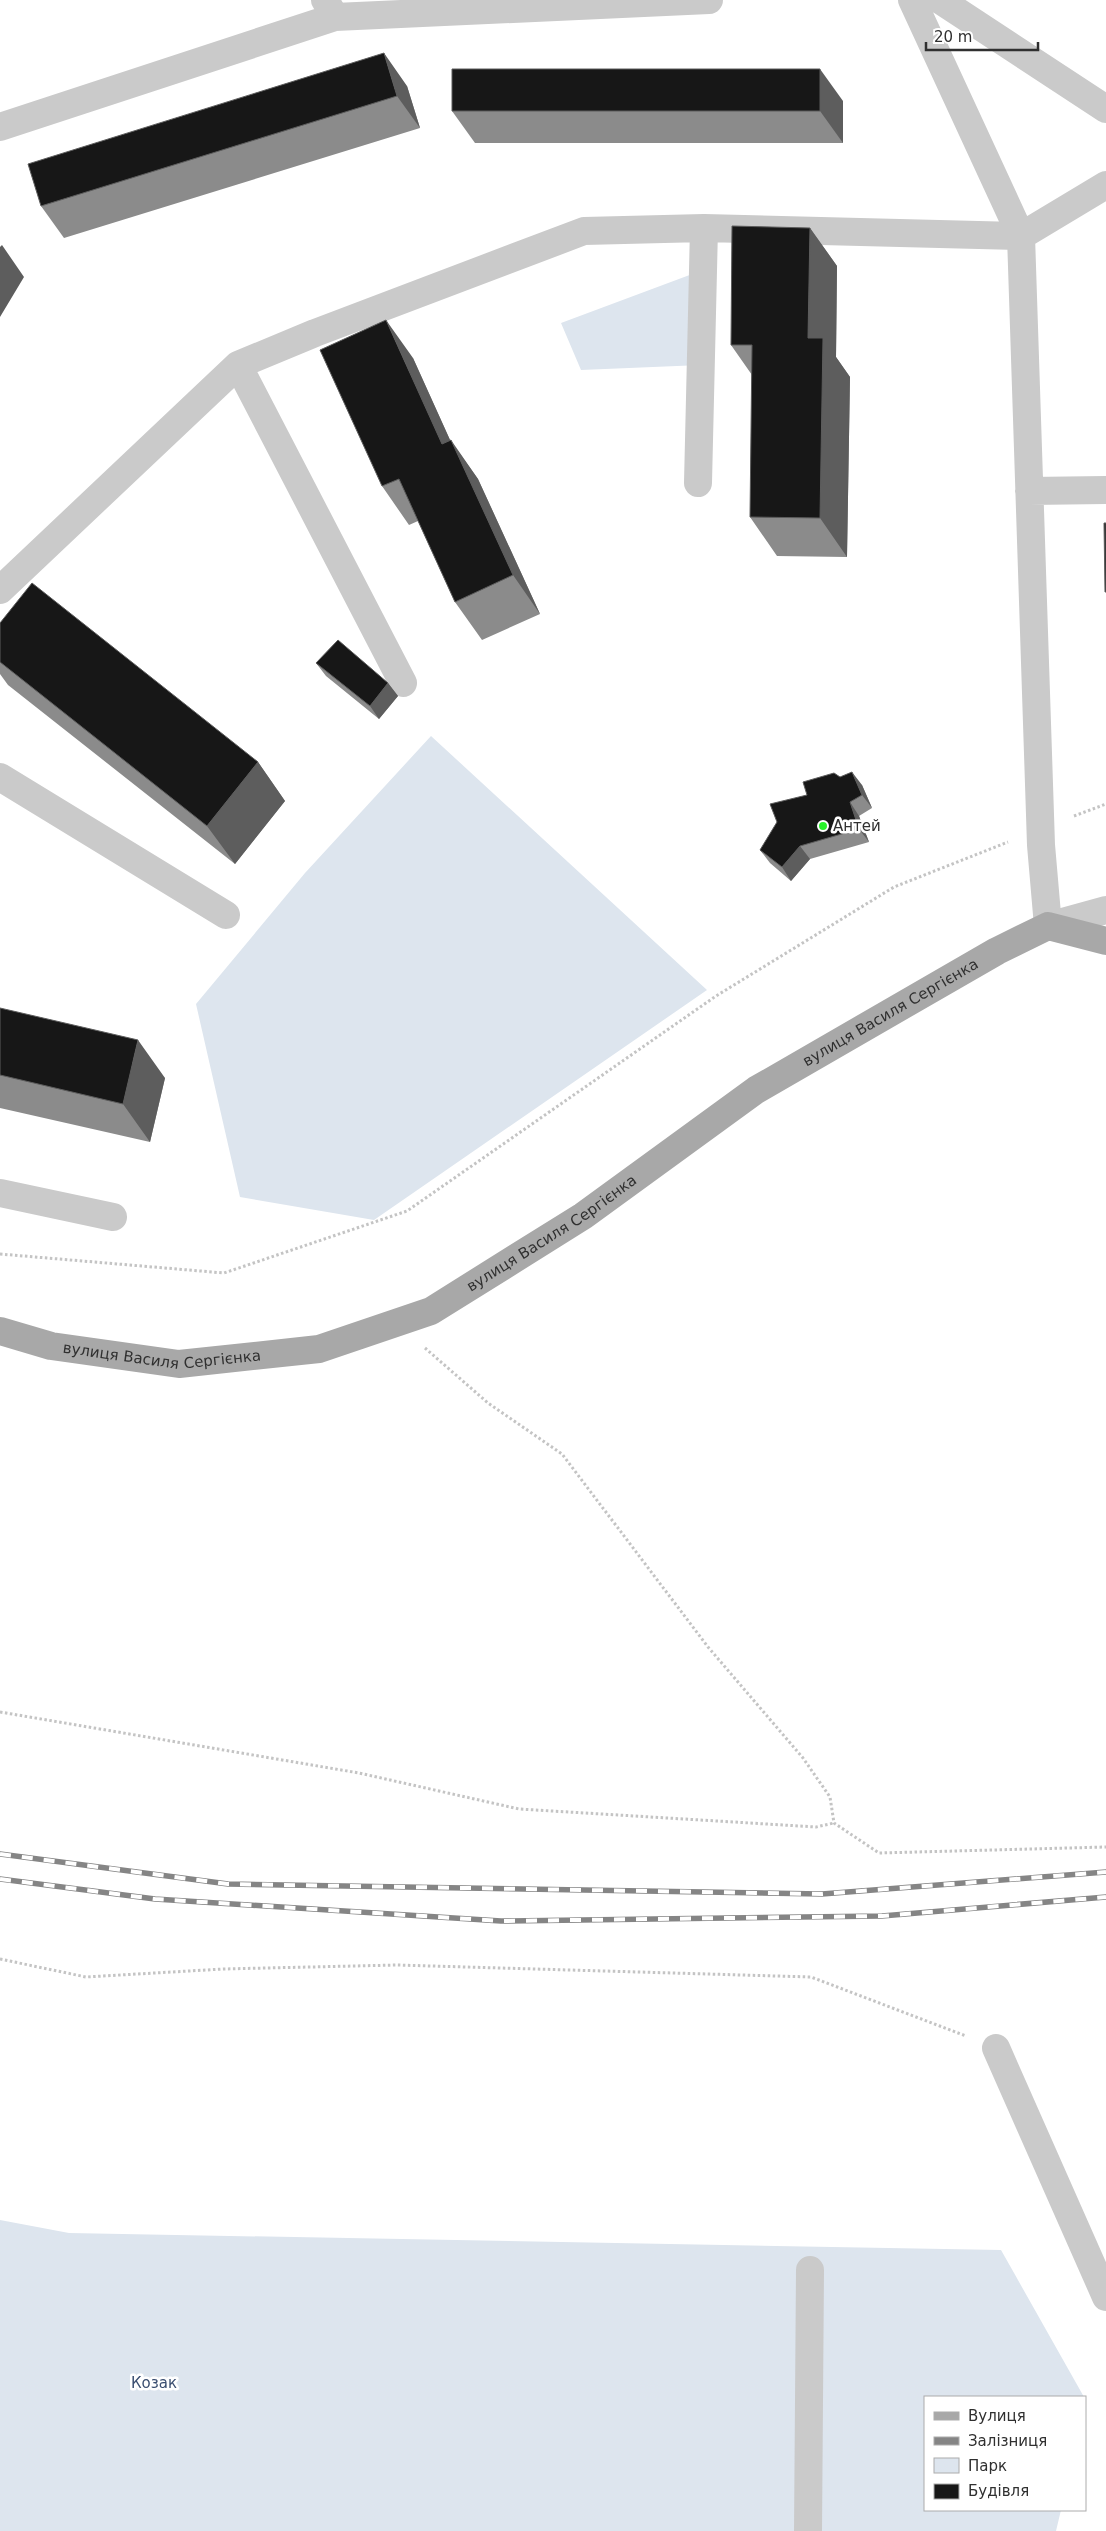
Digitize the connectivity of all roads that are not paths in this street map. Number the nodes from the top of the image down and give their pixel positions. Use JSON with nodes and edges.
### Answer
{"nodes":[{"id":1,"x":709,"y":0,"type":"edge"},
{"id":2,"x":912,"y":0,"type":"edge"},
{"id":3,"x":940,"y":0,"type":"edge"},
{"id":4,"x":330,"y":8,"type":"edge"},
{"id":5,"x":1106,"y":109,"type":"edge"},
{"id":6,"x":0,"y":128,"type":"edge"},
{"id":7,"x":1106,"y":185,"type":"edge"},
{"id":8,"x":704,"y":228,"type":"junction"},
{"id":9,"x":1021,"y":236,"type":"junction"},
{"id":10,"x":238,"y":366,"type":"junction"},
{"id":11,"x":698,"y":483,"type":"dead end"},
{"id":12,"x":1106,"y":490,"type":"edge"},
{"id":13,"x":1029,"y":491,"type":"junction"},
{"id":14,"x":0,"y":590,"type":"edge"},
{"id":15,"x":403,"y":684,"type":"dead end"},
{"id":16,"x":0,"y":777,"type":"edge"},
{"id":17,"x":1106,"y":910,"type":"edge"},
{"id":18,"x":226,"y":915,"type":"dead end"},
{"id":19,"x":1048,"y":926,"type":"junction"},
{"id":20,"x":1106,"y":941,"type":"edge"},
{"id":21,"x":0,"y":1193,"type":"edge"},
{"id":22,"x":113,"y":1217,"type":"dead end"},
{"id":23,"x":0,"y":1331,"type":"edge"},
{"id":24,"x":996,"y":2048,"type":"road end"},
{"id":25,"x":810,"y":2270,"type":"dead end"},
{"id":26,"x":1106,"y":2297,"type":"edge"},
{"id":27,"x":808,"y":2531,"type":"edge"}],
"edges":[{"from":1,"to":4,"type":"street"},
{"from":2,"to":9,"type":"street"},
{"from":3,"to":5,"type":"street"},
{"from":4,"to":6,"type":"street"},
{"from":7,"to":9,"type":"street"},
{"from":8,"to":9,"type":"street"},
{"from":8,"to":10,"type":"street"},
{"from":8,"to":11,"type":"street"},
{"from":9,"to":13,"type":"street"},
{"from":10,"to":14,"type":"street"},
{"from":10,"to":15,"type":"street"},
{"from":12,"to":13,"type":"street"},
{"from":13,"to":19,"type":"street"},
{"from":16,"to":18,"type":"street"},
{"from":17,"to":19,"type":"street","name":"вулиця Василя Сергієнка"},
{"from":19,"to":20,"type":"main road"},
{"from":19,"to":23,"type":"main road","name":"вулиця Василя Сергієнка"},
{"from":21,"to":22,"type":"street"},
{"from":24,"to":26,"type":"street"},
{"from":25,"to":27,"type":"street"}]}
